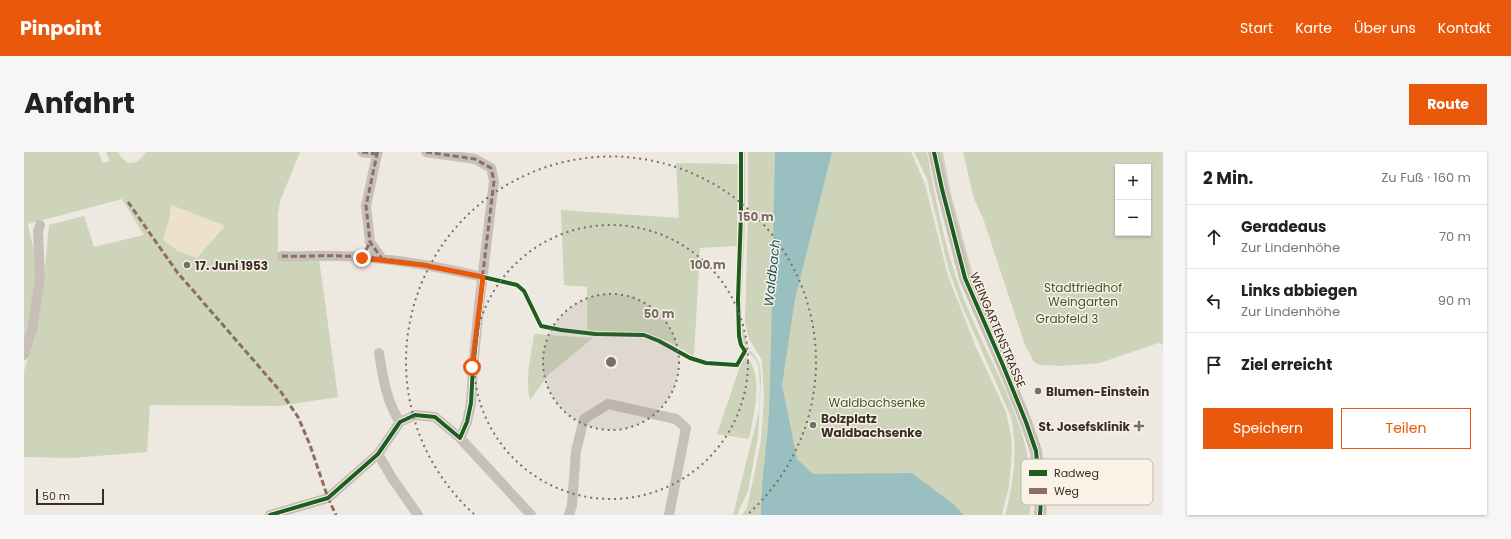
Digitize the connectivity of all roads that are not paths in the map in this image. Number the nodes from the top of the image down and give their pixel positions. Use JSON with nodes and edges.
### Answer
{"nodes":[{"id":1,"x":362,"y":152,"type":"edge"},
{"id":2,"x":426,"y":152,"type":"edge"},
{"id":3,"x":934,"y":152,"type":"edge"},
{"id":4,"x":378,"y":153,"type":"edge"},
{"id":5,"x":40,"y":225,"type":"dead end"},
{"id":6,"x":370,"y":242,"type":"junction"},
{"id":7,"x":282,"y":256,"type":"dead end"},
{"id":8,"x":362,"y":258,"type":"junction"},
{"id":9,"x":382,"y":260,"type":"junction"},
{"id":10,"x":483,"y":277,"type":"junction"},
{"id":11,"x":379,"y":353,"type":"dead end"},
{"id":12,"x":24,"y":355,"type":"edge"},
{"id":13,"x":400,"y":422,"type":"junction"},
{"id":14,"x":460,"y":438,"type":"junction"},
{"id":15,"x":378,"y":454,"type":"junction"},
{"id":16,"x":1037,"y":459,"type":"edge"},
{"id":17,"x":1041,"y":505,"type":"edge"},
{"id":18,"x":270,"y":515,"type":"edge"},
{"id":19,"x":418,"y":515,"type":"edge"},
{"id":20,"x":531,"y":515,"type":"edge"},
{"id":21,"x":569,"y":515,"type":"edge"},
{"id":22,"x":669,"y":515,"type":"edge"},
{"id":23,"x":1040,"y":515,"type":"edge"}],
"edges":[{"from":1,"to":4,"type":"street"},
{"from":2,"to":10,"type":"street"},
{"from":3,"to":16,"type":"street","name":"WEINGARTENSTRASSE"},
{"from":4,"to":6,"type":"street"},
{"from":5,"to":12,"type":"street"},
{"from":6,"to":8,"type":"street"},
{"from":6,"to":9,"type":"street"},
{"from":7,"to":8,"type":"street"},
{"from":8,"to":9,"type":"street"},
{"from":9,"to":10,"type":"street"},
{"from":10,"to":14,"type":"street"},
{"from":11,"to":13,"type":"street"},
{"from":13,"to":14,"type":"street"},
{"from":13,"to":15,"type":"street"},
{"from":14,"to":20,"type":"street"},
{"from":15,"to":18,"type":"street"},
{"from":15,"to":19,"type":"street"},
{"from":17,"to":23,"type":"street","name":"WEINGARTENSTRASSE"},
{"from":21,"to":22,"type":"street"}]}
